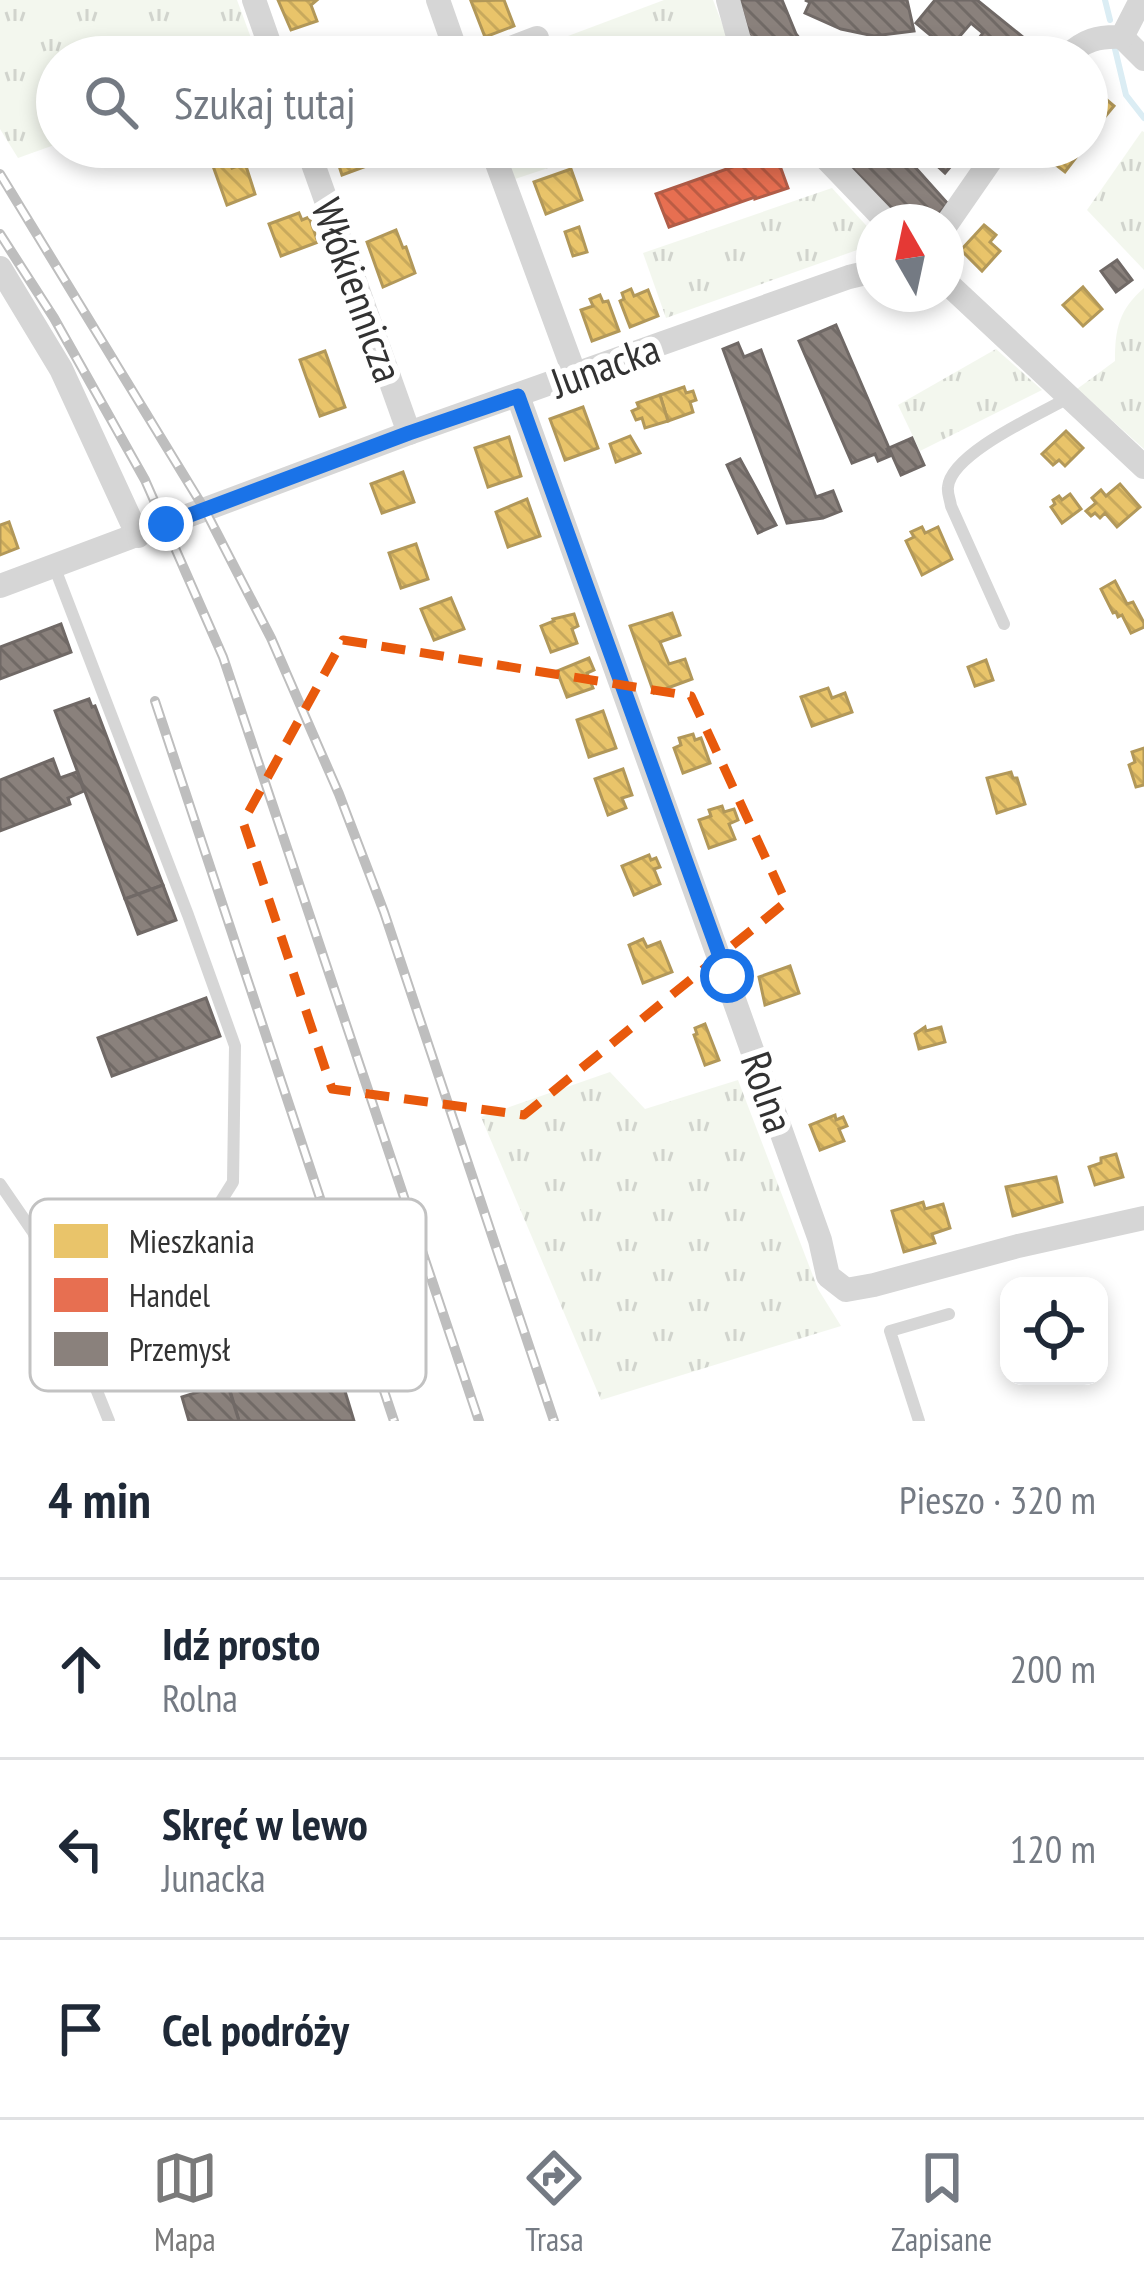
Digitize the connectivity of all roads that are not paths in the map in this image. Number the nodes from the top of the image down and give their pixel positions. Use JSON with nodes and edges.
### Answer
{"nodes":[{"id":1,"x":254,"y":0,"type":"edge"},
{"id":2,"x":438,"y":0,"type":"edge"},
{"id":3,"x":728,"y":0,"type":"edge"},
{"id":4,"x":1141,"y":0,"type":"edge"},
{"id":5,"x":267,"y":36,"type":"edge"},
{"id":6,"x":451,"y":36,"type":"edge"},
{"id":7,"x":739,"y":36,"type":"edge"},
{"id":8,"x":1108,"y":36,"type":"edge"},
{"id":9,"x":1122,"y":37,"type":"junction"},
{"id":10,"x":1144,"y":59,"type":"edge"},
{"id":11,"x":314,"y":168,"type":"edge"},
{"id":12,"x":499,"y":168,"type":"edge"},
{"id":13,"x":835,"y":168,"type":"edge"},
{"id":14,"x":985,"y":168,"type":"edge"},
{"id":15,"x":869,"y":204,"type":"edge"},
{"id":16,"x":961,"y":204,"type":"edge"},
{"id":17,"x":0,"y":268,"type":"edge"},
{"id":18,"x":856,"y":276,"type":"edge"},
{"id":19,"x":964,"y":299,"type":"edge"},
{"id":20,"x":575,"y":375,"type":"junction"},
{"id":21,"x":518,"y":396,"type":"junction"},
{"id":22,"x":1070,"y":398,"type":"junction"},
{"id":23,"x":409,"y":433,"type":"junction"},
{"id":24,"x":1144,"y":467,"type":"edge"},
{"id":25,"x":138,"y":536,"type":"junction"},
{"id":26,"x":53,"y":566,"type":"junction"},
{"id":27,"x":0,"y":586,"type":"edge"},
{"id":28,"x":1004,"y":624,"type":"dead end"},
{"id":29,"x":0,"y":1184,"type":"edge"},
{"id":30,"x":222,"y":1199,"type":"edge"},
{"id":31,"x":1144,"y":1218,"type":"edge"},
{"id":32,"x":30,"y":1228,"type":"edge"},
{"id":33,"x":949,"y":1314,"type":"dead end"},
{"id":34,"x":97,"y":1391,"type":"edge"},
{"id":35,"x":109,"y":1421,"type":"edge"},
{"id":36,"x":919,"y":1421,"type":"edge"}],
"edges":[{"from":1,"to":5,"type":"street"},
{"from":2,"to":6,"type":"street"},
{"from":3,"to":7,"type":"street"},
{"from":4,"to":9,"type":"street"},
{"from":8,"to":9,"type":"street"},
{"from":9,"to":10,"type":"street"},
{"from":11,"to":23,"type":"street","name":"Włókiennicza"},
{"from":12,"to":20,"type":"street"},
{"from":13,"to":15,"type":"street"},
{"from":14,"to":16,"type":"street"},
{"from":17,"to":25,"type":"street"},
{"from":18,"to":20,"type":"street","name":"Junacka"},
{"from":19,"to":22,"type":"street"},
{"from":20,"to":21,"type":"street","name":"Junacka"},
{"from":21,"to":23,"type":"street","name":"Junacka"},
{"from":21,"to":31,"type":"street","name":"Rolna"},
{"from":22,"to":24,"type":"street"},
{"from":22,"to":28,"type":"lane"},
{"from":23,"to":25,"type":"street","name":"Junacka"},
{"from":25,"to":26,"type":"street","name":"Junacka"},
{"from":26,"to":27,"type":"street","name":"Junacka"},
{"from":26,"to":30,"type":"lane"},
{"from":29,"to":32,"type":"lane"},
{"from":33,"to":36,"type":"lane"},
{"from":34,"to":35,"type":"lane"}]}
